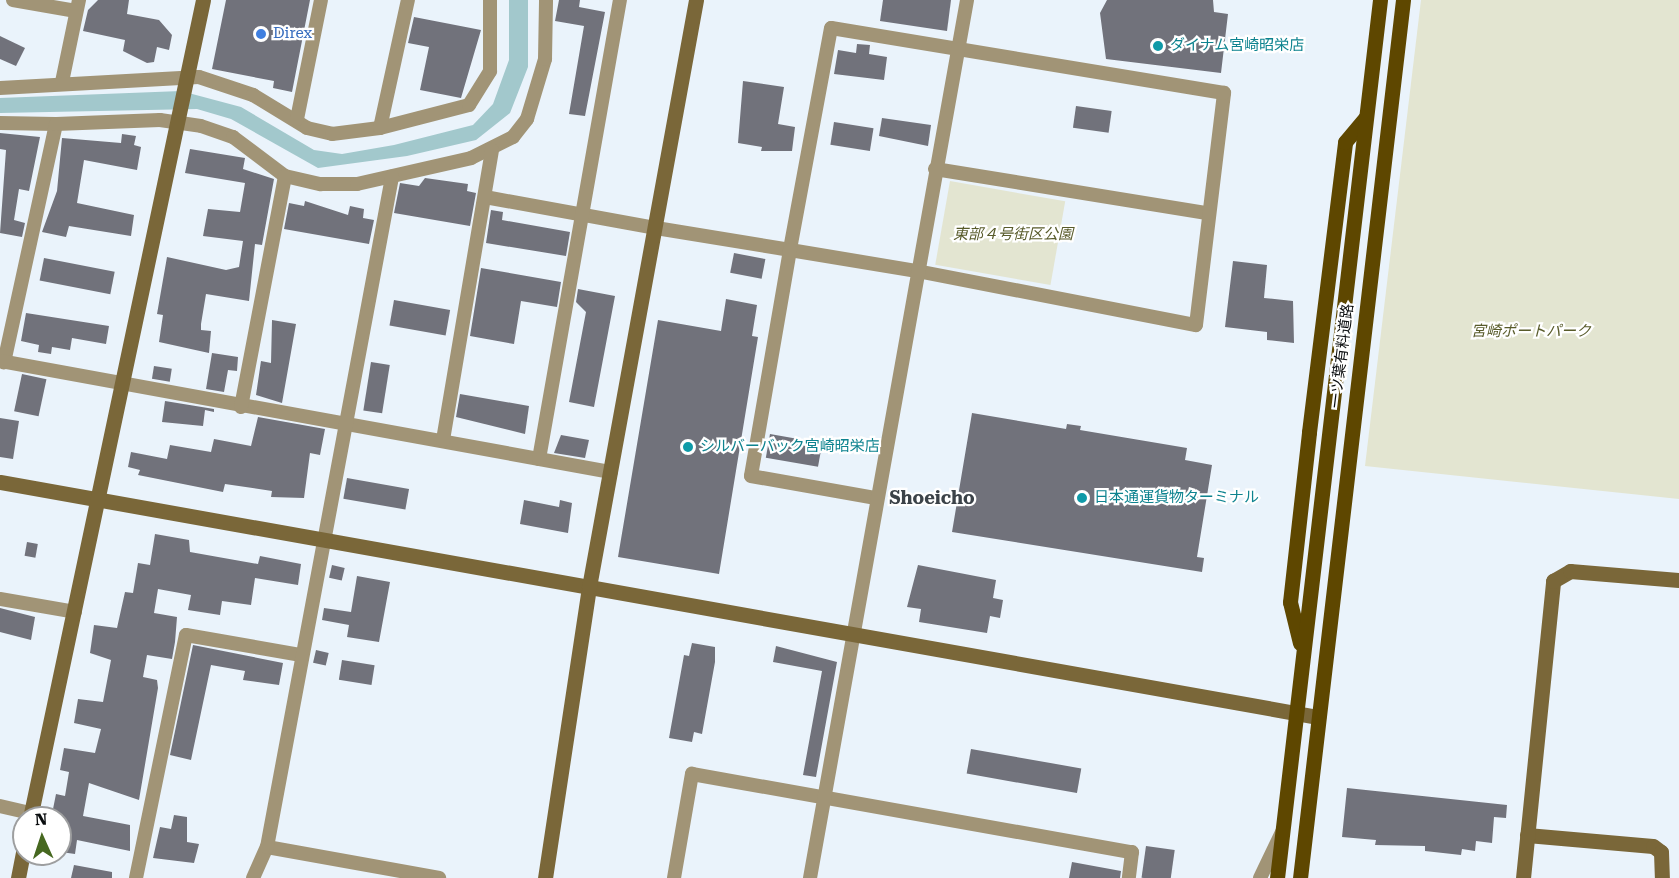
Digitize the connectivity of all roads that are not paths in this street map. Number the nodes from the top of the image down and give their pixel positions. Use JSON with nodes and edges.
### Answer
{"nodes":[{"id":1,"x":13,"y":0,"type":"edge"},
{"id":2,"x":202,"y":0,"type":"edge"},
{"id":3,"x":321,"y":0,"type":"edge"},
{"id":4,"x":408,"y":0,"type":"edge"},
{"id":5,"x":490,"y":0,"type":"edge"},
{"id":6,"x":546,"y":0,"type":"edge"},
{"id":7,"x":620,"y":0,"type":"edge"},
{"id":8,"x":694,"y":0,"type":"edge"},
{"id":9,"x":967,"y":0,"type":"edge"},
{"id":10,"x":1380,"y":0,"type":"edge"},
{"id":11,"x":1403,"y":0,"type":"edge"},
{"id":12,"x":78,"y":5,"type":"edge"},
{"id":13,"x":958,"y":49,"type":"junction"},
{"id":14,"x":186,"y":81,"type":"junction"},
{"id":15,"x":62,"y":82,"type":"junction"},
{"id":16,"x":0,"y":88,"type":"edge"},
{"id":17,"x":179,"y":118,"type":"junction"},
{"id":18,"x":297,"y":119,"type":"junction"},
{"id":19,"x":0,"y":123,"type":"edge"},
{"id":20,"x":56,"y":124,"type":"junction"},
{"id":21,"x":380,"y":128,"type":"junction"},
{"id":22,"x":492,"y":150,"type":"junction"},
{"id":23,"x":935,"y":170,"type":"junction"},
{"id":24,"x":285,"y":176,"type":"junction"},
{"id":25,"x":392,"y":177,"type":"junction"},
{"id":26,"x":485,"y":197,"type":"junction"},
{"id":27,"x":1208,"y":213,"type":"junction"},
{"id":28,"x":581,"y":214,"type":"junction"},
{"id":29,"x":656,"y":228,"type":"junction"},
{"id":30,"x":790,"y":250,"type":"junction"},
{"id":31,"x":917,"y":271,"type":"junction"},
{"id":32,"x":2,"y":361,"type":"edge"},
{"id":33,"x":121,"y":383,"type":"junction"},
{"id":34,"x":242,"y":407,"type":"junction"},
{"id":35,"x":345,"y":425,"type":"junction"},
{"id":36,"x":443,"y":440,"type":"junction"},
{"id":37,"x":539,"y":459,"type":"junction"},
{"id":38,"x":611,"y":472,"type":"junction"},
{"id":39,"x":0,"y":482,"type":"edge"},
{"id":40,"x":876,"y":498,"type":"junction"},
{"id":41,"x":97,"y":499,"type":"junction"},
{"id":42,"x":322,"y":539,"type":"junction"},
{"id":43,"x":1679,"y":580,"type":"edge"},
{"id":44,"x":589,"y":587,"type":"junction"},
{"id":45,"x":0,"y":599,"type":"edge"},
{"id":46,"x":75,"y":612,"type":"junction"},
{"id":47,"x":852,"y":635,"type":"junction"},
{"id":48,"x":301,"y":655,"type":"junction"},
{"id":49,"x":1295,"y":714,"type":"junction"},
{"id":50,"x":1318,"y":717,"type":"junction"},
{"id":51,"x":825,"y":794,"type":"junction"},
{"id":52,"x":33,"y":806,"type":"edge"},
{"id":53,"x":1282,"y":831,"type":"junction"},
{"id":54,"x":1527,"y":835,"type":"junction"},
{"id":55,"x":267,"y":847,"type":"junction"},
{"id":56,"x":136,"y":878,"type":"edge"},
{"id":57,"x":253,"y":878,"type":"edge"},
{"id":58,"x":439,"y":878,"type":"edge"},
{"id":59,"x":545,"y":878,"type":"edge"},
{"id":60,"x":674,"y":878,"type":"edge"},
{"id":61,"x":810,"y":878,"type":"edge"},
{"id":62,"x":1129,"y":878,"type":"edge"},
{"id":63,"x":1260,"y":878,"type":"edge"},
{"id":64,"x":1277,"y":878,"type":"edge"},
{"id":65,"x":1300,"y":878,"type":"edge"},
{"id":66,"x":1522,"y":878,"type":"edge"},
{"id":67,"x":1662,"y":878,"type":"edge"}],
"edges":[{"from":1,"to":12,"type":"street"},
{"from":2,"to":14,"type":"street"},
{"from":3,"to":18,"type":"street"},
{"from":4,"to":21,"type":"street"},
{"from":5,"to":21,"type":"street"},
{"from":6,"to":22,"type":"street"},
{"from":7,"to":28,"type":"street"},
{"from":8,"to":29,"type":"street"},
{"from":9,"to":13,"type":"street"},
{"from":10,"to":49,"type":"main road","name":"一ツ葉有料道路"},
{"from":11,"to":50,"type":"main road","name":"一ツ葉有料道路"},
{"from":12,"to":15,"type":"street"},
{"from":13,"to":23,"type":"street"},
{"from":13,"to":27,"type":"street"},
{"from":13,"to":30,"type":"street"},
{"from":14,"to":15,"type":"street"},
{"from":14,"to":17,"type":"street"},
{"from":14,"to":18,"type":"street"},
{"from":15,"to":16,"type":"street"},
{"from":17,"to":20,"type":"street"},
{"from":17,"to":24,"type":"street"},
{"from":17,"to":33,"type":"street"},
{"from":18,"to":21,"type":"street"},
{"from":19,"to":20,"type":"street"},
{"from":20,"to":32,"type":"street"},
{"from":22,"to":25,"type":"street"},
{"from":22,"to":26,"type":"street"},
{"from":23,"to":27,"type":"street"},
{"from":23,"to":31,"type":"street"},
{"from":24,"to":25,"type":"street"},
{"from":24,"to":34,"type":"street"},
{"from":25,"to":35,"type":"street"},
{"from":26,"to":28,"type":"street"},
{"from":26,"to":36,"type":"street"},
{"from":27,"to":31,"type":"street"},
{"from":28,"to":29,"type":"street"},
{"from":28,"to":37,"type":"street"},
{"from":29,"to":30,"type":"street"},
{"from":29,"to":38,"type":"street"},
{"from":30,"to":31,"type":"street"},
{"from":30,"to":40,"type":"street"},
{"from":31,"to":40,"type":"street"},
{"from":32,"to":33,"type":"street"},
{"from":33,"to":34,"type":"street"},
{"from":33,"to":41,"type":"street"},
{"from":34,"to":35,"type":"street"},
{"from":35,"to":36,"type":"street"},
{"from":35,"to":42,"type":"street"},
{"from":36,"to":37,"type":"street"},
{"from":37,"to":38,"type":"street"},
{"from":38,"to":44,"type":"street"},
{"from":39,"to":41,"type":"street"},
{"from":40,"to":47,"type":"street"},
{"from":41,"to":42,"type":"street"},
{"from":41,"to":46,"type":"street"},
{"from":42,"to":44,"type":"street"},
{"from":42,"to":48,"type":"street"},
{"from":43,"to":54,"type":"street"},
{"from":44,"to":47,"type":"street"},
{"from":44,"to":59,"type":"street"},
{"from":45,"to":46,"type":"street"},
{"from":46,"to":52,"type":"street"},
{"from":47,"to":49,"type":"street"},
{"from":47,"to":51,"type":"street"},
{"from":48,"to":55,"type":"street"},
{"from":48,"to":56,"type":"street"},
{"from":49,"to":50,"type":"street"},
{"from":49,"to":53,"type":"main road","name":"一ツ葉有料道路"},
{"from":50,"to":65,"type":"main road","name":"一ツ葉有料道路"},
{"from":51,"to":60,"type":"street"},
{"from":51,"to":61,"type":"street"},
{"from":51,"to":62,"type":"street"},
{"from":53,"to":63,"type":"street"},
{"from":53,"to":64,"type":"main road","name":"一ツ葉有料道路"},
{"from":54,"to":66,"type":"street"},
{"from":54,"to":67,"type":"street"},
{"from":55,"to":57,"type":"street"},
{"from":55,"to":58,"type":"street"}]}
